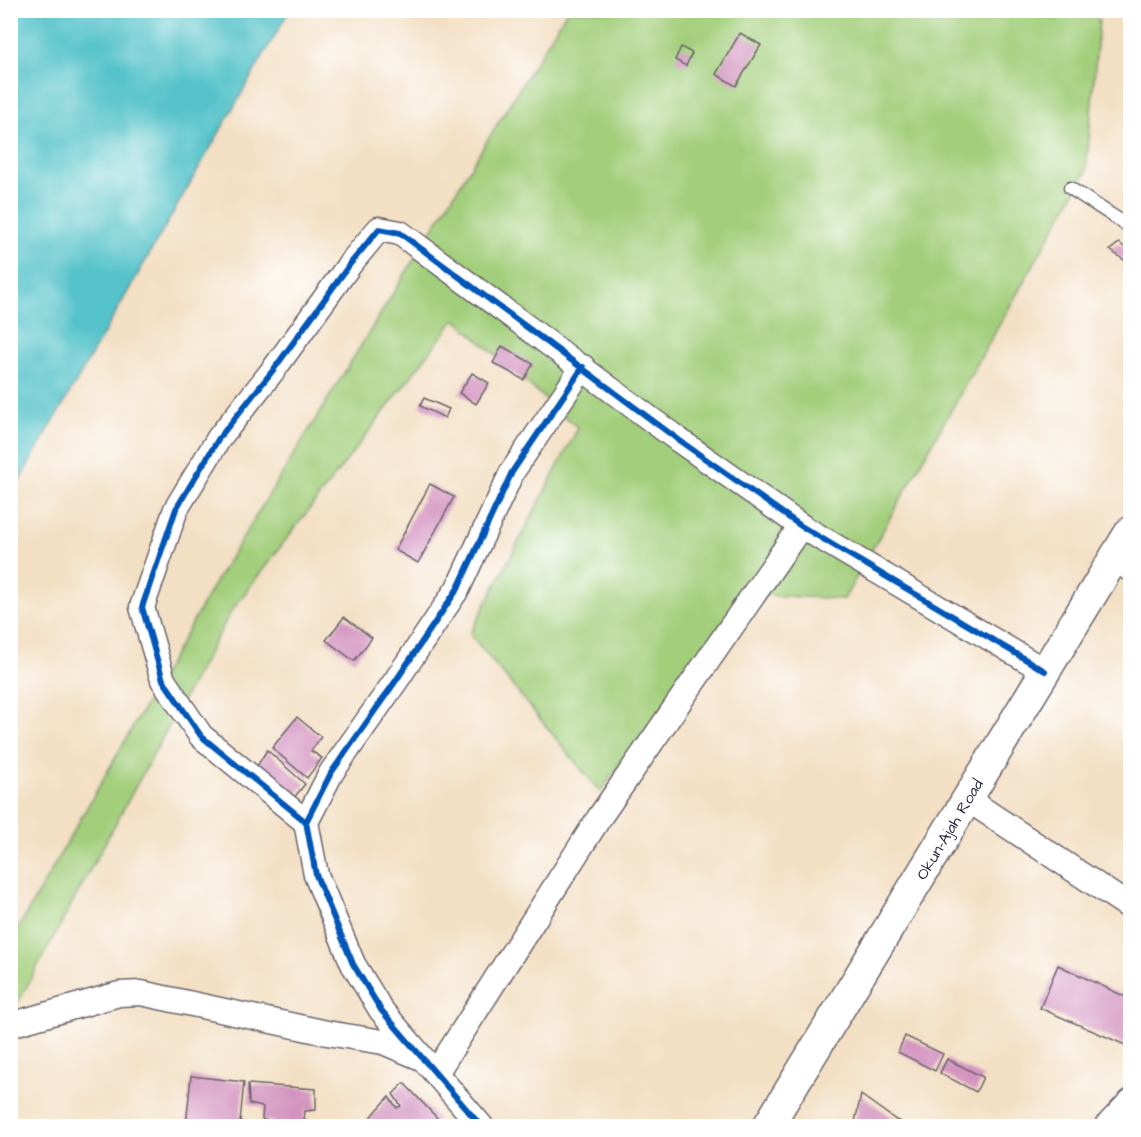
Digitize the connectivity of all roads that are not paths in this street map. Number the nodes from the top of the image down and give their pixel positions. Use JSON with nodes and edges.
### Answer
{"nodes":[{"id":1,"x":1070,"y":188,"type":"dead end"},
{"id":2,"x":1131,"y":227,"type":"edge"},
{"id":3,"x":583,"y":367,"type":"junction"},
{"id":4,"x":801,"y":526,"type":"junction"},
{"id":5,"x":1131,"y":531,"type":"edge"},
{"id":6,"x":1122,"y":564,"type":"edge"},
{"id":7,"x":1045,"y":671,"type":"junction"},
{"id":8,"x":967,"y":799,"type":"junction"},
{"id":9,"x":306,"y":822,"type":"junction"},
{"id":10,"x":1131,"y":907,"type":"edge"},
{"id":11,"x":10,"y":1025,"type":"edge"},
{"id":12,"x":429,"y":1066,"type":"junction"},
{"id":13,"x":1131,"y":1102,"type":"edge"},
{"id":14,"x":481,"y":1126,"type":"edge"},
{"id":15,"x":768,"y":1126,"type":"edge"},
{"id":16,"x":1107,"y":1126,"type":"edge"}],
"edges":[{"from":1,"to":2,"type":"lane"},
{"from":3,"to":4,"type":"street"},
{"from":3,"to":9,"type":"street"},
{"from":3,"to":9,"type":"street"},
{"from":4,"to":7,"type":"street"},
{"from":4,"to":12,"type":"street"},
{"from":5,"to":6,"type":"street","name":"Okun-Ajah Road"},
{"from":6,"to":7,"type":"street","name":"Okun-Ajah Road"},
{"from":7,"to":8,"type":"street","name":"Okun-Ajah Road"},
{"from":8,"to":10,"type":"street"},
{"from":8,"to":15,"type":"street","name":"Okun-Ajah Road"},
{"from":9,"to":12,"type":"street"},
{"from":11,"to":12,"type":"street"},
{"from":12,"to":14,"type":"street"},
{"from":13,"to":16,"type":"street"}]}
